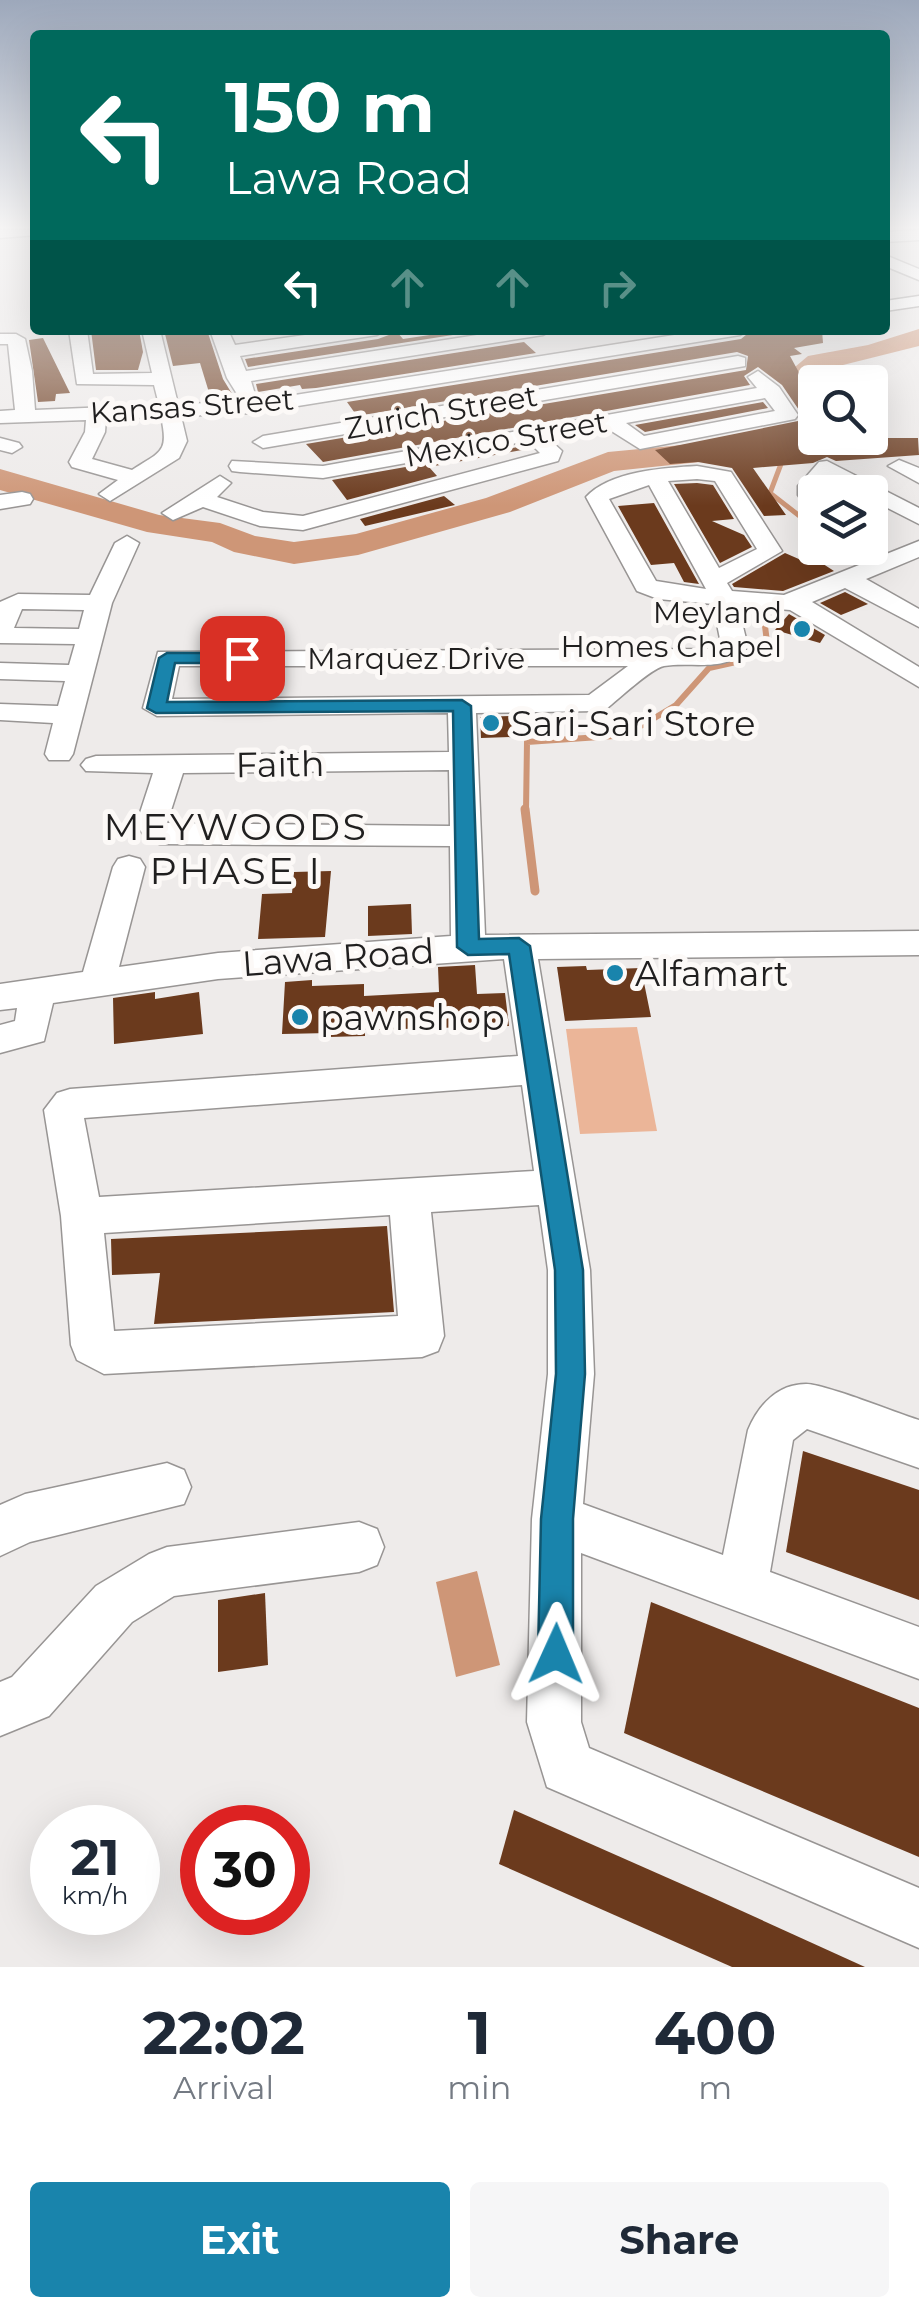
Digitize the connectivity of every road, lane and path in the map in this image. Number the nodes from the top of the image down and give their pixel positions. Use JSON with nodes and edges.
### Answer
{"nodes":[{"id":1,"x":79,"y":335,"type":"edge"},
{"id":2,"x":152,"y":335,"type":"edge"},
{"id":3,"x":221,"y":335,"type":"edge"},
{"id":4,"x":343,"y":335,"type":"edge"},
{"id":5,"x":511,"y":335,"type":"edge"},
{"id":6,"x":685,"y":335,"type":"edge"},
{"id":7,"x":700,"y":335,"type":"edge"},
{"id":8,"x":7,"y":338,"type":"edge"},
{"id":9,"x":228,"y":352,"type":"junction"},
{"id":10,"x":738,"y":362,"type":"junction"},
{"id":11,"x":237,"y":378,"type":"junction"},
{"id":12,"x":162,"y":379,"type":"junction"},
{"id":13,"x":254,"y":408,"type":"junction"},
{"id":14,"x":172,"y":410,"type":"junction"},
{"id":15,"x":96,"y":413,"type":"junction"},
{"id":16,"x":24,"y":416,"type":"junction"},
{"id":17,"x":0,"y":418,"type":"edge"},
{"id":18,"x":532,"y":434,"type":"junction"},
{"id":19,"x":263,"y":442,"type":"junction"},
{"id":20,"x":240,"y":466,"type":"junction"},
{"id":21,"x":360,"y":466,"type":"junction"},
{"id":22,"x":819,"y":475,"type":"edge"},
{"id":23,"x":844,"y":475,"type":"edge"},
{"id":24,"x":655,"y":477,"type":"junction"},
{"id":25,"x":136,"y":478,"type":"junction"},
{"id":26,"x":110,"y":494,"type":"dead end"},
{"id":27,"x":201,"y":499,"type":"junction"},
{"id":28,"x":888,"y":499,"type":"edge"},
{"id":29,"x":392,"y":501,"type":"junction"},
{"id":30,"x":173,"y":513,"type":"dead end"},
{"id":31,"x":919,"y":516,"type":"edge"},
{"id":32,"x":126,"y":543,"type":"dead end"},
{"id":33,"x":888,"y":546,"type":"edge"},
{"id":34,"x":913,"y":557,"type":"edge"},
{"id":35,"x":848,"y":579,"type":"junction"},
{"id":36,"x":719,"y":589,"type":"junction"},
{"id":37,"x":793,"y":602,"type":"junction"},
{"id":38,"x":99,"y":604,"type":"junction"},
{"id":39,"x":919,"y":620,"type":"edge"},
{"id":40,"x":0,"y":632,"type":"edge"},
{"id":41,"x":90,"y":637,"type":"junction"},
{"id":42,"x":655,"y":658,"type":"junction"},
{"id":43,"x":0,"y":670,"type":"edge"},
{"id":44,"x":80,"y":674,"type":"junction"},
{"id":45,"x":919,"y":679,"type":"edge"},
{"id":46,"x":462,"y":706,"type":"junction"},
{"id":47,"x":0,"y":712,"type":"edge"},
{"id":48,"x":70,"y":715,"type":"junction"},
{"id":49,"x":59,"y":754,"type":"dead end"},
{"id":50,"x":464,"y":761,"type":"junction"},
{"id":51,"x":96,"y":765,"type":"dead end"},
{"id":52,"x":171,"y":765,"type":"junction"},
{"id":53,"x":462,"y":836,"type":"junction"},
{"id":54,"x":129,"y":867,"type":"dead end"},
{"id":55,"x":919,"y":942,"type":"edge"},
{"id":56,"x":519,"y":946,"type":"junction"},
{"id":57,"x":468,"y":947,"type":"junction"},
{"id":58,"x":97,"y":982,"type":"junction"},
{"id":59,"x":37,"y":992,"type":"junction"},
{"id":60,"x":0,"y":997,"type":"edge"},
{"id":61,"x":0,"y":1039,"type":"edge"},
{"id":62,"x":541,"y":1069,"type":"junction"},
{"id":63,"x":556,"y":1187,"type":"junction"},
{"id":64,"x":409,"y":1195,"type":"junction"},
{"id":65,"x":82,"y":1216,"type":"junction"},
{"id":66,"x":919,"y":1444,"type":"edge"},
{"id":67,"x":168,"y":1487,"type":"dead end"},
{"id":68,"x":557,"y":1519,"type":"junction"},
{"id":69,"x":0,"y":1531,"type":"edge"},
{"id":70,"x":359,"y":1547,"type":"dead end"},
{"id":71,"x":742,"y":1586,"type":"junction"},
{"id":72,"x":919,"y":1653,"type":"edge"},
{"id":73,"x":0,"y":1709,"type":"edge"},
{"id":74,"x":919,"y":1918,"type":"edge"}],
"edges":[{"from":1,"to":12,"type":"street"},
{"from":2,"to":12,"type":"street"},
{"from":3,"to":9,"type":"street"},
{"from":4,"to":9,"type":"street"},
{"from":5,"to":11,"type":"street"},
{"from":6,"to":13,"type":"street","name":"Kansas Street"},
{"from":7,"to":10,"type":"street"},
{"from":8,"to":16,"type":"street"},
{"from":9,"to":11,"type":"street"},
{"from":10,"to":18,"type":"street","name":"Mexico Street"},
{"from":10,"to":19,"type":"street","name":"Zurich Street"},
{"from":11,"to":13,"type":"street"},
{"from":12,"to":14,"type":"street"},
{"from":13,"to":14,"type":"street","name":"Kansas Street"},
{"from":13,"to":19,"type":"street"},
{"from":14,"to":15,"type":"street","name":"Kansas Street"},
{"from":14,"to":25,"type":"street"},
{"from":15,"to":16,"type":"street","name":"Kansas Street"},
{"from":15,"to":25,"type":"street"},
{"from":16,"to":17,"type":"street","name":"Kansas Street"},
{"from":18,"to":21,"type":"street","name":"Mexico Street"},
{"from":18,"to":29,"type":"street"},
{"from":19,"to":20,"type":"street"},
{"from":20,"to":21,"type":"street","name":"Mexico Street"},
{"from":20,"to":27,"type":"street"},
{"from":21,"to":29,"type":"street"},
{"from":22,"to":23,"type":"street"},
{"from":24,"to":36,"type":"street"},
{"from":24,"to":36,"type":"street"},
{"from":24,"to":36,"type":"street"},
{"from":25,"to":26,"type":"street"},
{"from":27,"to":29,"type":"street"},
{"from":27,"to":30,"type":"street"},
{"from":28,"to":31,"type":"street"},
{"from":32,"to":38,"type":"street"},
{"from":33,"to":34,"type":"street"},
{"from":34,"to":35,"type":"street"},
{"from":35,"to":37,"type":"street"},
{"from":35,"to":39,"type":"street"},
{"from":36,"to":37,"type":"street"},
{"from":36,"to":42,"type":"street"},
{"from":37,"to":45,"type":"street"},
{"from":38,"to":40,"type":"street"},
{"from":38,"to":41,"type":"street"},
{"from":40,"to":41,"type":"street"},
{"from":41,"to":44,"type":"street"},
{"from":42,"to":46,"type":"street"},
{"from":42,"to":46,"type":"street","name":"Marquez Drive"},
{"from":43,"to":44,"type":"street"},
{"from":44,"to":48,"type":"street"},
{"from":46,"to":50,"type":"street"},
{"from":47,"to":48,"type":"street"},
{"from":48,"to":49,"type":"street"},
{"from":50,"to":52,"type":"street","name":"Faith"},
{"from":50,"to":53,"type":"street"},
{"from":51,"to":52,"type":"street","name":"Faith"},
{"from":52,"to":53,"type":"street"},
{"from":53,"to":57,"type":"street"},
{"from":54,"to":58,"type":"street"},
{"from":55,"to":56,"type":"street","name":"Lawa Road"},
{"from":56,"to":57,"type":"street","name":"Lawa Road"},
{"from":56,"to":62,"type":"street"},
{"from":57,"to":58,"type":"street","name":"Lawa Road"},
{"from":58,"to":59,"type":"street","name":"Lawa Road"},
{"from":59,"to":60,"type":"street","name":"Lawa Road"},
{"from":59,"to":61,"type":"street"},
{"from":62,"to":63,"type":"street"},
{"from":62,"to":65,"type":"street"},
{"from":63,"to":64,"type":"street"},
{"from":63,"to":68,"type":"street"},
{"from":64,"to":65,"type":"street"},
{"from":64,"to":65,"type":"street"},
{"from":66,"to":71,"type":"street"},
{"from":67,"to":69,"type":"street"},
{"from":68,"to":71,"type":"street"},
{"from":68,"to":74,"type":"street"},
{"from":70,"to":73,"type":"street"},
{"from":71,"to":72,"type":"street"}]}
